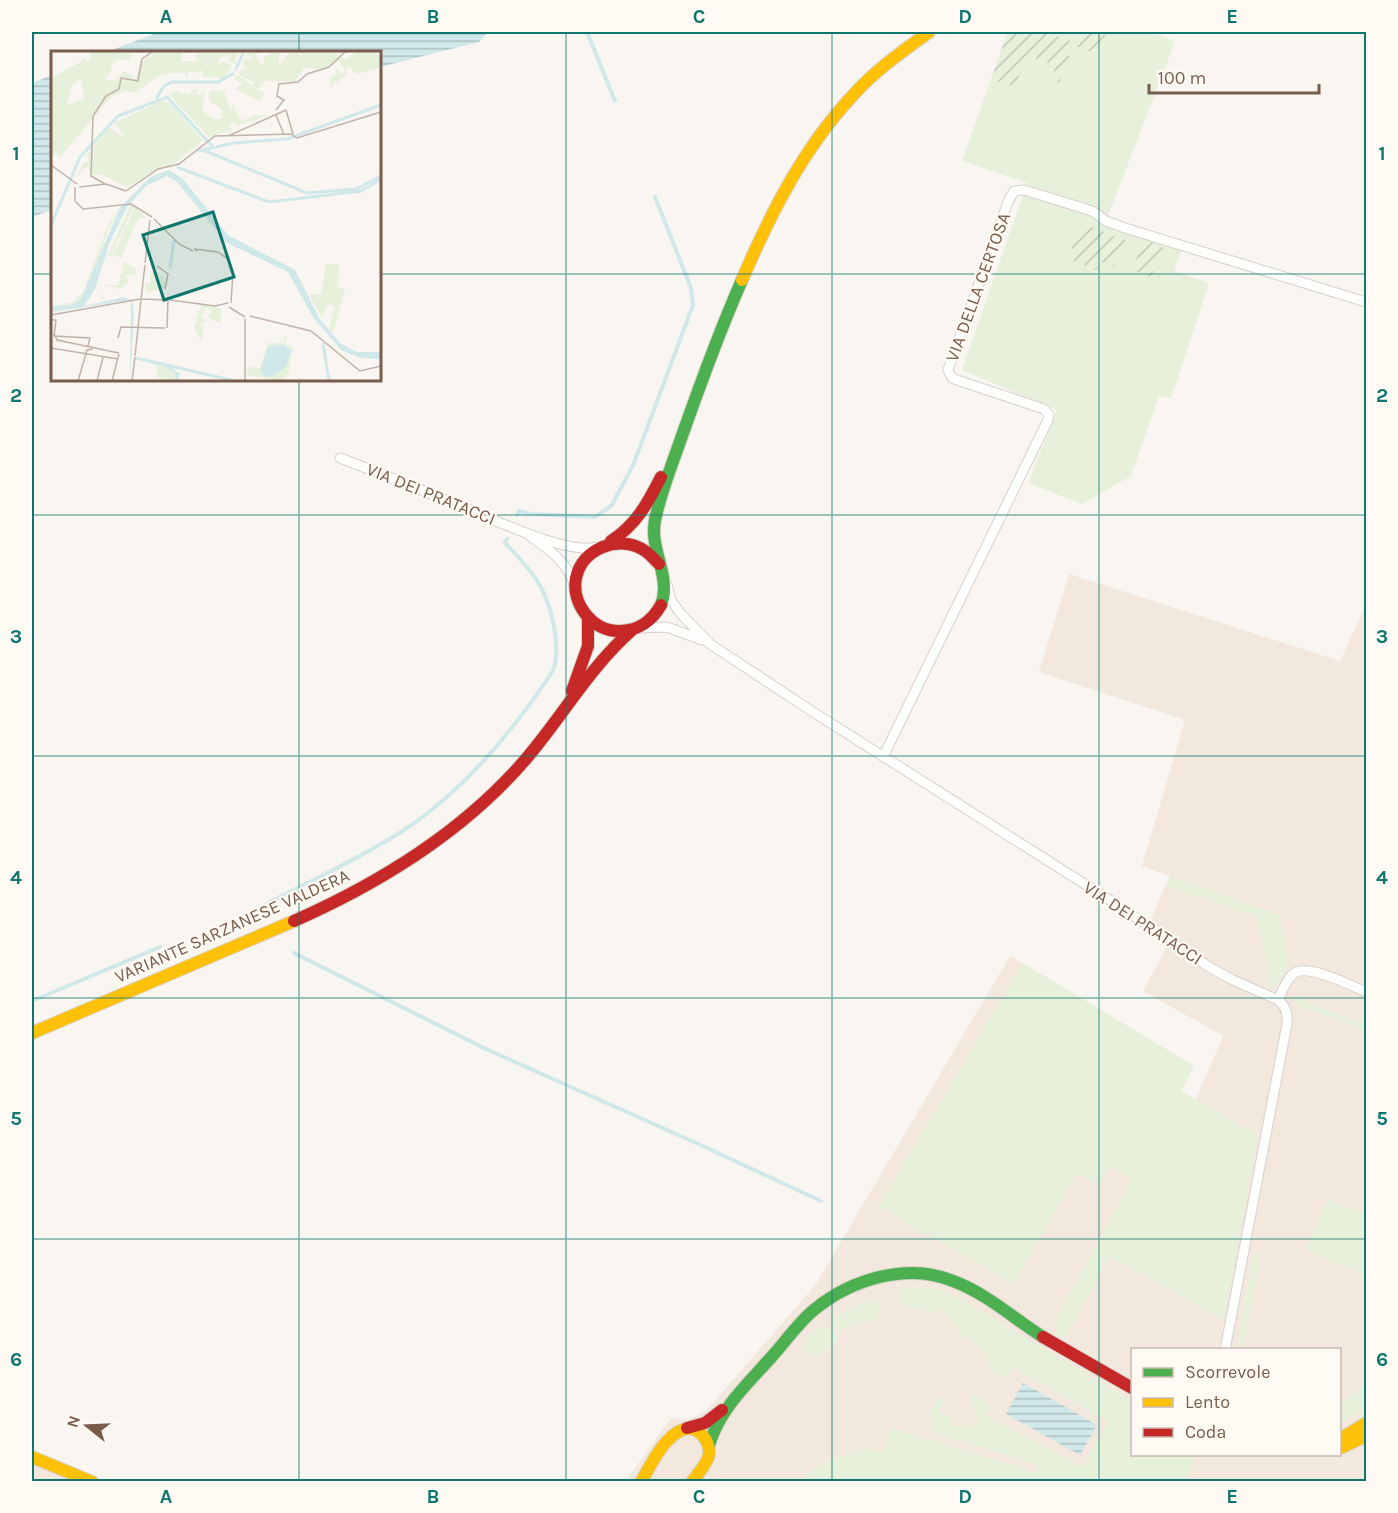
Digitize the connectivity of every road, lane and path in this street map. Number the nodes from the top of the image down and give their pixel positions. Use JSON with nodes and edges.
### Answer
{"nodes":[{"id":1,"x":929,"y":32,"type":"edge"},
{"id":2,"x":1366,"y":302,"type":"edge"},
{"id":3,"x":679,"y":440,"type":"junction"},
{"id":4,"x":340,"y":458,"type":"dead end"},
{"id":5,"x":522,"y":530,"type":"junction"},
{"id":6,"x":603,"y":546,"type":"junction"},
{"id":7,"x":659,"y":564,"type":"junction"},
{"id":8,"x":664,"y":577,"type":"junction"},
{"id":9,"x":576,"y":588,"type":"junction"},
{"id":10,"x":588,"y":618,"type":"junction"},
{"id":11,"x":635,"y":629,"type":"junction"},
{"id":12,"x":710,"y":644,"type":"junction"},
{"id":13,"x":563,"y":709,"type":"junction"},
{"id":14,"x":883,"y":757,"type":"junction"},
{"id":15,"x":1366,"y":992,"type":"edge"},
{"id":16,"x":1278,"y":1000,"type":"junction"},
{"id":17,"x":32,"y":1033,"type":"edge"},
{"id":18,"x":1225,"y":1348,"type":"edge"},
{"id":19,"x":1131,"y":1387,"type":"edge"},
{"id":20,"x":730,"y":1404,"type":"junction"},
{"id":21,"x":1366,"y":1423,"type":"edge"},
{"id":22,"x":687,"y":1428,"type":"junction"},
{"id":23,"x":1366,"y":1436,"type":"edge"},
{"id":24,"x":1341,"y":1438,"type":"edge"},
{"id":25,"x":709,"y":1445,"type":"junction"},
{"id":26,"x":1341,"y":1448,"type":"edge"},
{"id":27,"x":32,"y":1457,"type":"edge"},
{"id":28,"x":92,"y":1482,"type":"edge"},
{"id":29,"x":640,"y":1482,"type":"edge"},
{"id":30,"x":692,"y":1482,"type":"edge"}],
"edges":[{"from":1,"to":3,"type":"main road"},
{"from":2,"to":14,"type":"street","name":"VIA DELLA CERTOSA"},
{"from":3,"to":6,"type":"main road"},
{"from":3,"to":7,"type":"main road"},
{"from":4,"to":5,"type":"street","name":"VIA DEI PRATACCI"},
{"from":5,"to":6,"type":"street","name":"VIA DEI PRATACCI"},
{"from":5,"to":9,"type":"street","name":"VIA DEI PRATACCI"},
{"from":6,"to":7,"type":"main road"},
{"from":6,"to":9,"type":"main road"},
{"from":7,"to":8,"type":"main road"},
{"from":8,"to":11,"type":"main road"},
{"from":8,"to":12,"type":"street","name":"VIA DEI PRATACCI"},
{"from":9,"to":10,"type":"main road"},
{"from":10,"to":11,"type":"main road"},
{"from":10,"to":13,"type":"main road","name":"VARIANTE SARZANESE VALDERA"},
{"from":11,"to":12,"type":"street","name":"VIA DEI PRATACCI"},
{"from":11,"to":13,"type":"main road","name":"VARIANTE SARZANESE VALDERA"},
{"from":12,"to":14,"type":"street","name":"VIA DEI PRATACCI"},
{"from":13,"to":17,"type":"main road","name":"VARIANTE SARZANESE VALDERA"},
{"from":14,"to":16,"type":"street","name":"VIA DEI PRATACCI"},
{"from":15,"to":16,"type":"street"},
{"from":16,"to":18,"type":"street"},
{"from":19,"to":20,"type":"main road"},
{"from":20,"to":22,"type":"main road"},
{"from":20,"to":25,"type":"main road"},
{"from":21,"to":24,"type":"main road"},
{"from":22,"to":25,"type":"main road"},
{"from":22,"to":29,"type":"main road"},
{"from":23,"to":26,"type":"main road"},
{"from":25,"to":30,"type":"main road"},
{"from":27,"to":28,"type":"main road"}]}
